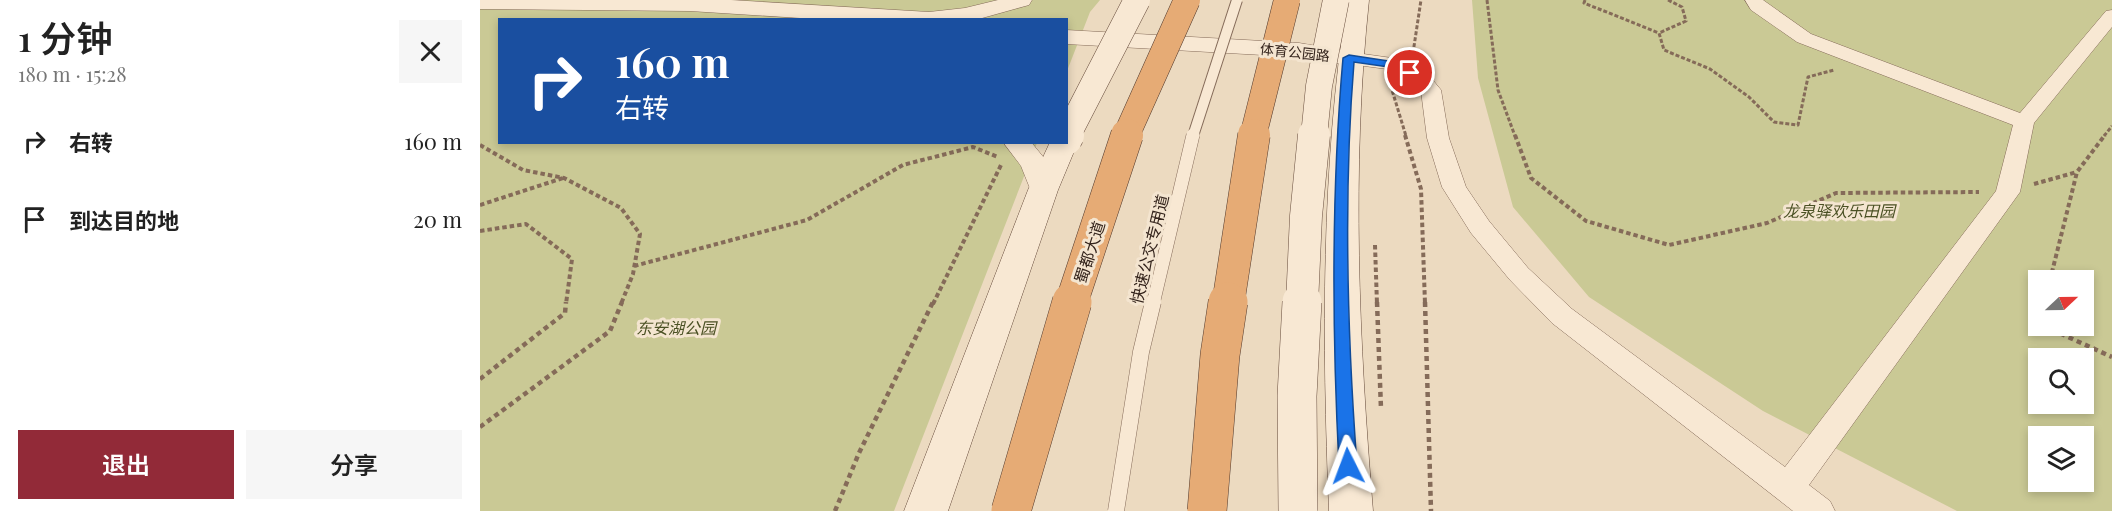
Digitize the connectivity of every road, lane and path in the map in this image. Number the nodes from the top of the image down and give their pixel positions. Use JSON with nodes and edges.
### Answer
{"nodes":[{"id":1,"x":1022,"y":0,"type":"edge"},
{"id":2,"x":1137,"y":0,"type":"edge"},
{"id":3,"x":1187,"y":0,"type":"edge"},
{"id":4,"x":1237,"y":0,"type":"edge"},
{"id":5,"x":1287,"y":0,"type":"edge"},
{"id":6,"x":1336,"y":0,"type":"edge"},
{"id":7,"x":1358,"y":0,"type":"edge"},
{"id":8,"x":1421,"y":0,"type":"edge"},
{"id":9,"x":1487,"y":0,"type":"edge"},
{"id":10,"x":1586,"y":0,"type":"edge"},
{"id":11,"x":1668,"y":0,"type":"edge"},
{"id":12,"x":1754,"y":0,"type":"edge"},
{"id":13,"x":480,"y":3,"type":"edge"},
{"id":14,"x":2112,"y":15,"type":"edge"},
{"id":15,"x":480,"y":16,"type":"edge"},
{"id":16,"x":522,"y":18,"type":"edge"},
{"id":17,"x":716,"y":18,"type":"edge"},
{"id":18,"x":498,"y":20,"type":"edge"},
{"id":19,"x":1659,"y":33,"type":"junction"},
{"id":20,"x":1068,"y":37,"type":"edge"},
{"id":21,"x":1068,"y":49,"type":"edge"},
{"id":22,"x":1349,"y":58,"type":"junction"},
{"id":23,"x":1840,"y":68,"type":"dead end"},
{"id":24,"x":1410,"y":73,"type":"junction"},
{"id":25,"x":2024,"y":122,"type":"junction"},
{"id":26,"x":2112,"y":126,"type":"edge"},
{"id":27,"x":1068,"y":137,"type":"edge"},
{"id":28,"x":1065,"y":144,"type":"edge"},
{"id":29,"x":480,"y":145,"type":"edge"},
{"id":30,"x":1010,"y":151,"type":"edge"},
{"id":31,"x":2077,"y":172,"type":"junction"},
{"id":32,"x":564,"y":178,"type":"junction"},
{"id":33,"x":1043,"y":190,"type":"junction"},
{"id":34,"x":2008,"y":192,"type":"junction"},
{"id":35,"x":480,"y":205,"type":"edge"},
{"id":36,"x":480,"y":231,"type":"edge"},
{"id":37,"x":1374,"y":236,"type":"dead end"},
{"id":38,"x":634,"y":266,"type":"junction"},
{"id":39,"x":2052,"y":270,"type":"edge"},
{"id":40,"x":2066,"y":336,"type":"edge"},
{"id":41,"x":2112,"y":357,"type":"edge"},
{"id":42,"x":480,"y":379,"type":"edge"},
{"id":43,"x":1382,"y":413,"type":"dead end"},
{"id":44,"x":480,"y":427,"type":"edge"},
{"id":45,"x":1788,"y":488,"type":"junction"},
{"id":46,"x":835,"y":511,"type":"edge"},
{"id":47,"x":926,"y":511,"type":"edge"},
{"id":48,"x":1011,"y":511,"type":"edge"},
{"id":49,"x":1116,"y":511,"type":"edge"},
{"id":50,"x":1207,"y":511,"type":"edge"},
{"id":51,"x":1298,"y":511,"type":"edge"},
{"id":52,"x":1351,"y":511,"type":"edge"},
{"id":53,"x":1431,"y":511,"type":"edge"},
{"id":54,"x":1818,"y":511,"type":"edge"}],
"edges":[{"from":1,"to":13,"type":"street"},
{"from":2,"to":27,"type":"main road","bridge":true},
{"from":3,"to":48,"type":"highway","name":"蜀都大道","bridge":true},
{"from":4,"to":49,"type":"lane","name":"快速公交专用道","bridge":true},
{"from":5,"to":50,"type":"highway","bridge":true},
{"from":6,"to":51,"type":"main road","bridge":true},
{"from":7,"to":22,"type":"main road"},
{"from":8,"to":24,"type":"path"},
{"from":9,"to":34,"type":"path"},
{"from":10,"to":19,"type":"path"},
{"from":11,"to":19,"type":"path"},
{"from":12,"to":25,"type":"street"},
{"from":13,"to":17,"type":"street"},
{"from":14,"to":25,"type":"street"},
{"from":15,"to":16,"type":"street"},
{"from":15,"to":18,"type":"street"},
{"from":19,"to":23,"type":"path"},
{"from":20,"to":22,"type":"street","name":"体育公园路"},
{"from":21,"to":22,"type":"street","name":"体育公园路"},
{"from":22,"to":24,"type":"street"},
{"from":22,"to":52,"type":"main road"},
{"from":24,"to":45,"type":"street"},
{"from":24,"to":53,"type":"path"},
{"from":25,"to":34,"type":"street"},
{"from":26,"to":31,"type":"path"},
{"from":28,"to":33,"type":"main road"},
{"from":29,"to":32,"type":"path"},
{"from":30,"to":33,"type":"street"},
{"from":30,"to":38,"type":"path"},
{"from":30,"to":46,"type":"path"},
{"from":31,"to":34,"type":"path"},
{"from":31,"to":39,"type":"path"},
{"from":32,"to":35,"type":"path"},
{"from":32,"to":38,"type":"path"},
{"from":33,"to":47,"type":"main road"},
{"from":34,"to":45,"type":"street"},
{"from":36,"to":42,"type":"path"},
{"from":37,"to":43,"type":"path"},
{"from":38,"to":44,"type":"path"},
{"from":40,"to":41,"type":"path"},
{"from":45,"to":54,"type":"street"}]}
